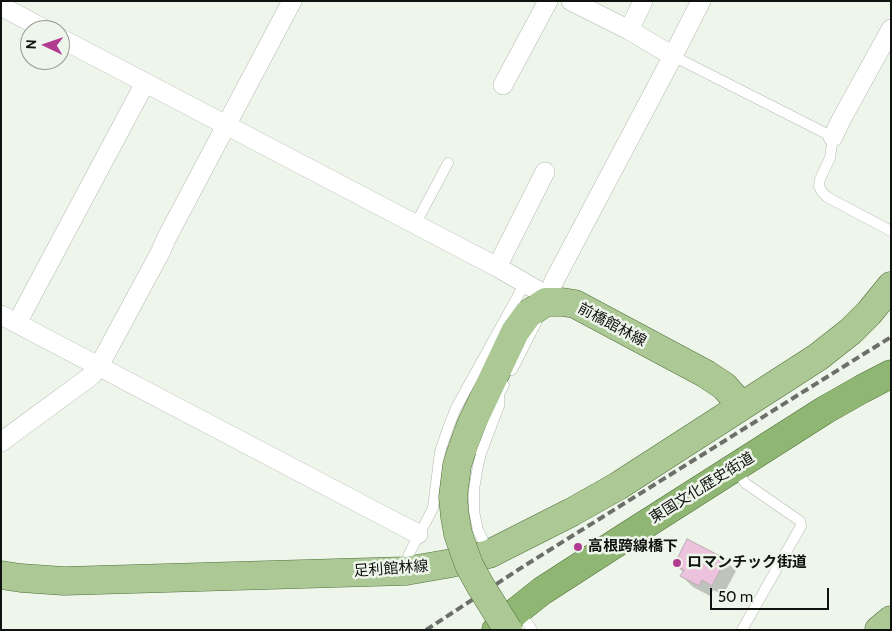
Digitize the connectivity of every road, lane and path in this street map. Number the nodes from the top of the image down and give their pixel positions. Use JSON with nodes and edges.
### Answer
{"nodes":[{"id":1,"x":292,"y":1,"type":"edge"},
{"id":2,"x":548,"y":1,"type":"edge"},
{"id":3,"x":570,"y":1,"type":"edge"},
{"id":4,"x":643,"y":1,"type":"edge"},
{"id":5,"x":701,"y":1,"type":"edge"},
{"id":6,"x":1,"y":6,"type":"edge"},
{"id":7,"x":27,"y":20,"type":"edge"},
{"id":8,"x":891,"y":29,"type":"edge"},
{"id":9,"x":629,"y":30,"type":"junction"},
{"id":10,"x":70,"y":43,"type":"edge"},
{"id":11,"x":672,"y":56,"type":"junction"},
{"id":12,"x":145,"y":83,"type":"junction"},
{"id":13,"x":503,"y":85,"type":"dead end"},
{"id":14,"x":227,"y":125,"type":"junction"},
{"id":15,"x":833,"y":137,"type":"junction"},
{"id":16,"x":448,"y":163,"type":"dead end"},
{"id":17,"x":545,"y":172,"type":"dead end"},
{"id":18,"x":415,"y":226,"type":"junction"},
{"id":19,"x":891,"y":231,"type":"edge"},
{"id":20,"x":496,"y":267,"type":"junction"},
{"id":21,"x":525,"y":284,"type":"junction"},
{"id":22,"x":888,"y":296,"type":"edge"},
{"id":23,"x":546,"y":302,"type":"junction"},
{"id":24,"x":9,"y":319,"type":"edge"},
{"id":25,"x":99,"y":366,"type":"junction"},
{"id":26,"x":891,"y":374,"type":"edge"},
{"id":27,"x":740,"y":407,"type":"junction"},
{"id":28,"x":1,"y":442,"type":"edge"},
{"id":29,"x":735,"y":467,"type":"junction"},
{"id":30,"x":418,"y":534,"type":"junction"},
{"id":31,"x":489,"y":554,"type":"junction"},
{"id":32,"x":406,"y":571,"type":"junction"},
{"id":33,"x":1,"y":575,"type":"edge"},
{"id":34,"x":891,"y":620,"type":"edge"},
{"id":35,"x":519,"y":623,"type":"edge"},
{"id":36,"x":496,"y":630,"type":"edge"},
{"id":37,"x":742,"y":630,"type":"edge"},
{"id":38,"x":879,"y":630,"type":"edge"}],
"edges":[{"from":1,"to":14,"type":"street"},
{"from":2,"to":13,"type":"street"},
{"from":3,"to":9,"type":"street"},
{"from":4,"to":9,"type":"street"},
{"from":5,"to":11,"type":"street"},
{"from":6,"to":7,"type":"street"},
{"from":8,"to":15,"type":"street"},
{"from":9,"to":11,"type":"street"},
{"from":10,"to":12,"type":"street"},
{"from":11,"to":15,"type":"lane"},
{"from":11,"to":23,"type":"street"},
{"from":12,"to":14,"type":"street"},
{"from":12,"to":24,"type":"street"},
{"from":14,"to":18,"type":"street"},
{"from":14,"to":25,"type":"street"},
{"from":15,"to":19,"type":"lane"},
{"from":16,"to":18,"type":"lane"},
{"from":17,"to":20,"type":"street"},
{"from":18,"to":20,"type":"street"},
{"from":20,"to":21,"type":"street"},
{"from":21,"to":23,"type":"street"},
{"from":21,"to":30,"type":"lane"},
{"from":22,"to":27,"type":"main road"},
{"from":23,"to":27,"type":"main road","name":"前橋館林線"},
{"from":23,"to":31,"type":"lane"},
{"from":23,"to":35,"type":"main road","bridge":true},
{"from":24,"to":25,"type":"street"},
{"from":25,"to":28,"type":"street"},
{"from":25,"to":30,"type":"street"},
{"from":26,"to":29,"type":"highway","name":"東国文化歴史街道"},
{"from":27,"to":31,"type":"main road","name":"足利館林線"},
{"from":29,"to":35,"type":"highway","name":"東国文化歴史街道"},
{"from":29,"to":37,"type":"lane"},
{"from":30,"to":32,"type":"lane"},
{"from":31,"to":32,"type":"main road","name":"足利館林線"},
{"from":32,"to":33,"type":"main road","name":"足利館林線"},
{"from":34,"to":38,"type":"main road"},
{"from":35,"to":36,"type":"highway","name":"東国文化歴史街道"}]}
